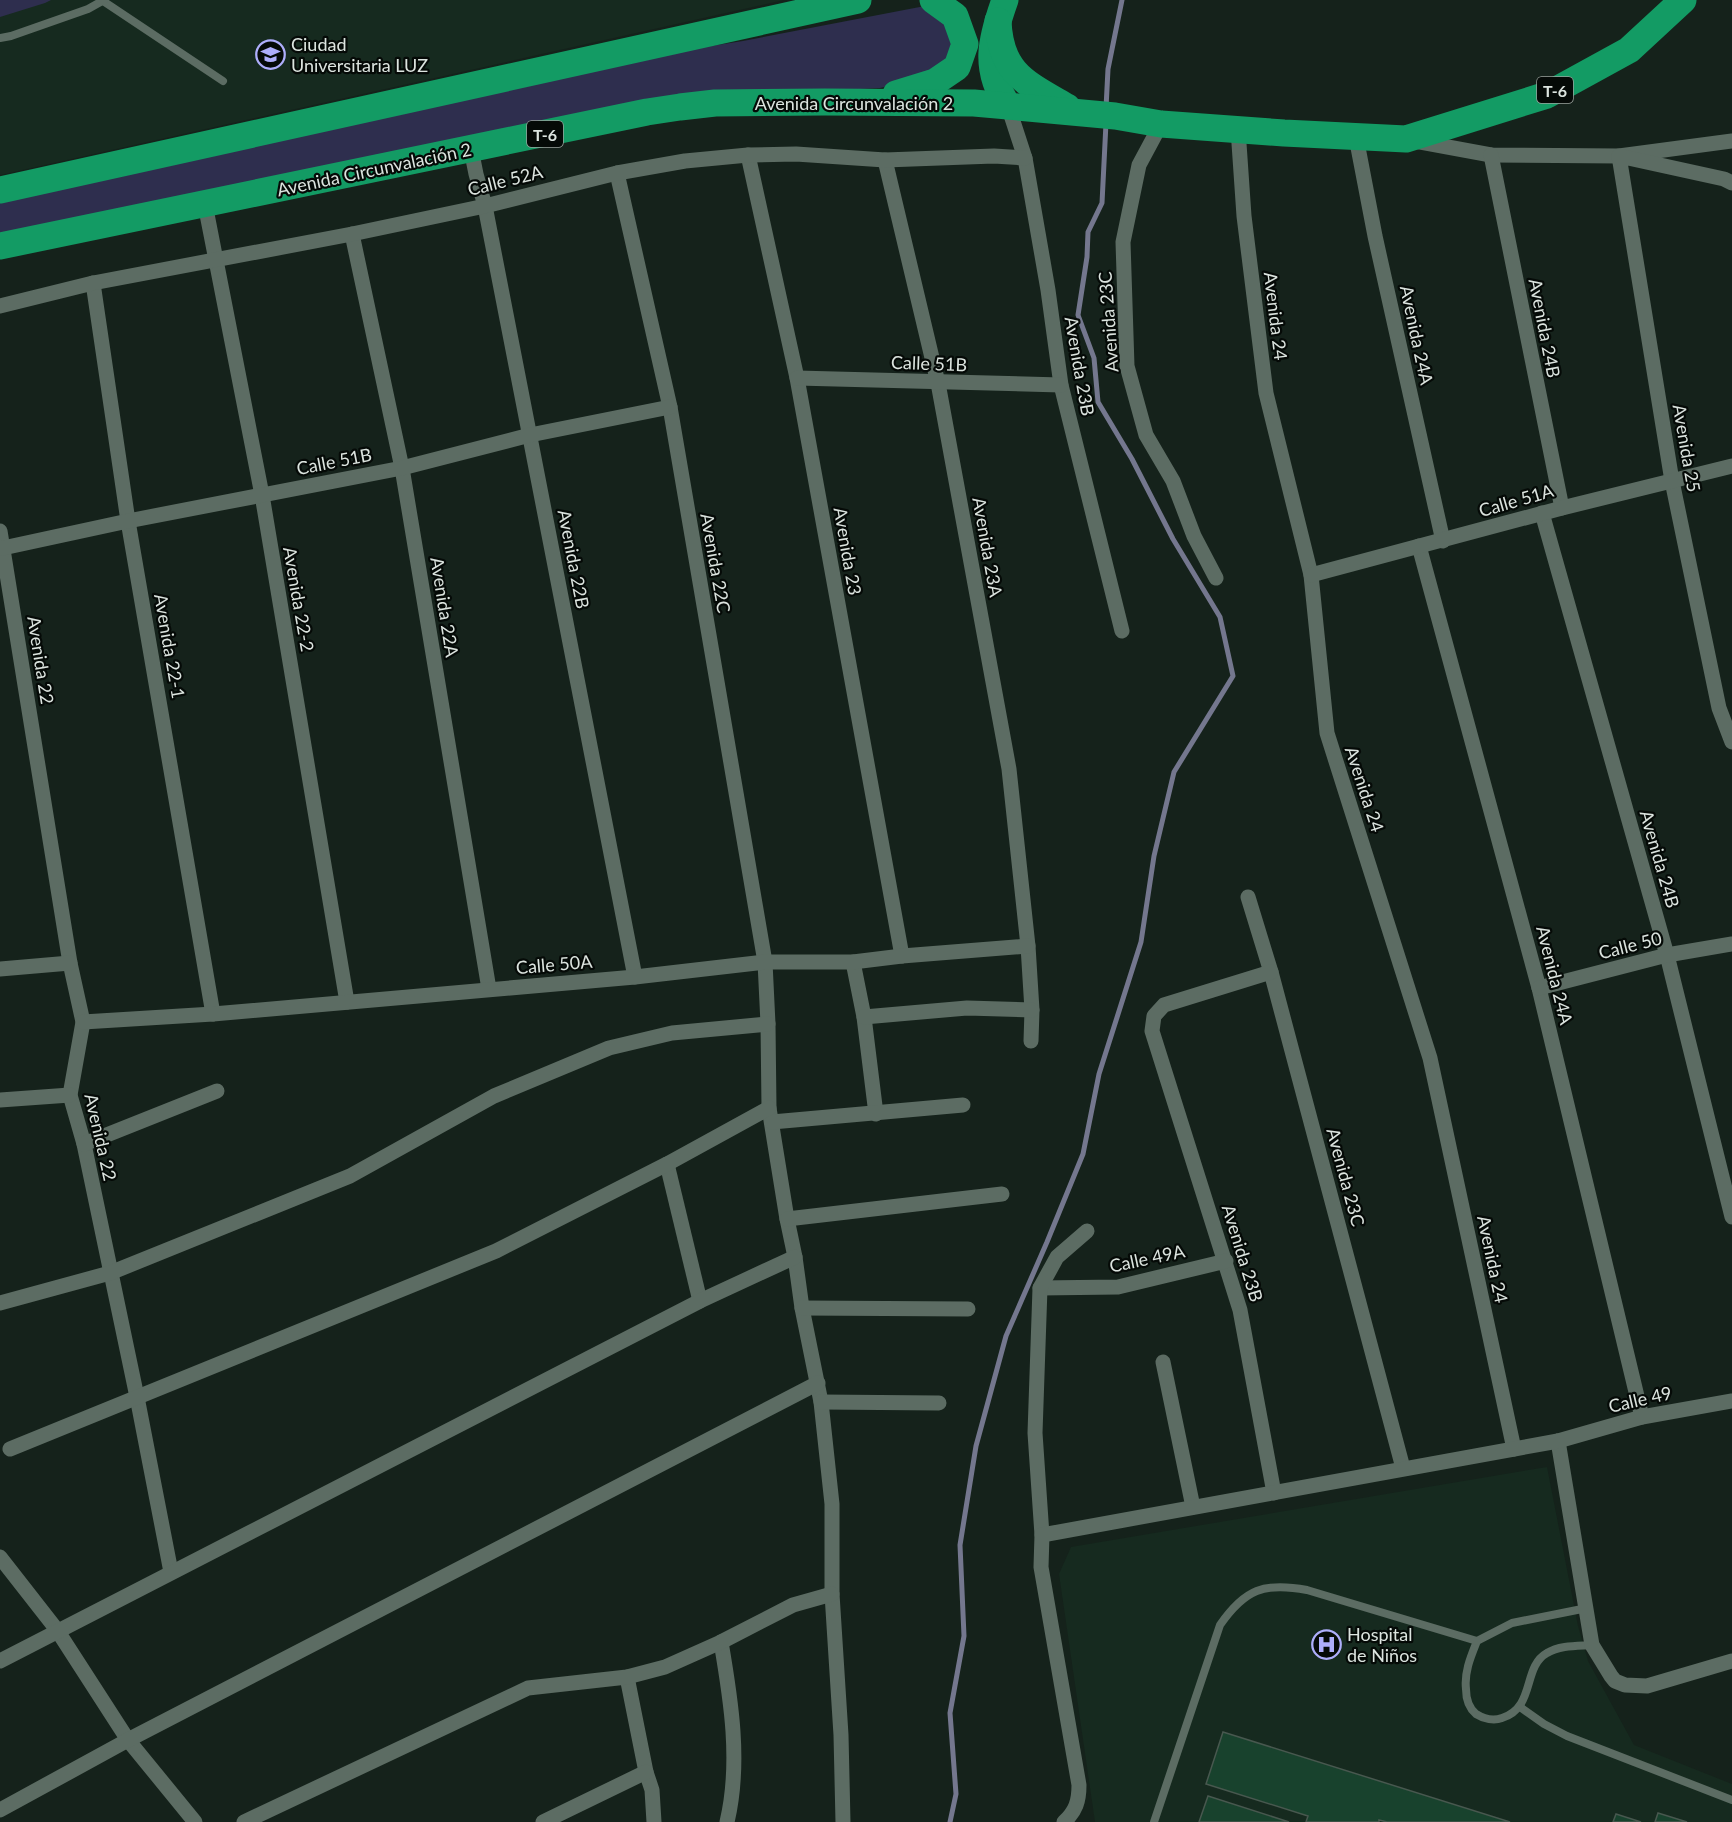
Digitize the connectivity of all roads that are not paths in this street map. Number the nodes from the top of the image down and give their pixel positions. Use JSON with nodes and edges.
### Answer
{"nodes":[{"id":1,"x":104,"y":0,"type":"edge"},
{"id":2,"x":858,"y":0,"type":"edge"},
{"id":3,"x":933,"y":0,"type":"edge"},
{"id":4,"x":1683,"y":0,"type":"edge"},
{"id":5,"x":1001,"y":10,"type":"edge"},
{"id":6,"x":0,"y":38,"type":"edge"},
{"id":7,"x":223,"y":81,"type":"dead end"},
{"id":8,"x":872,"y":102,"type":"junction"},
{"id":9,"x":1008,"y":106,"type":"junction"},
{"id":10,"x":1096,"y":114,"type":"junction"},
{"id":11,"x":1161,"y":124,"type":"junction"},
{"id":12,"x":1239,"y":129,"type":"junction"},
{"id":13,"x":1356,"y":137,"type":"junction"},
{"id":14,"x":1406,"y":139,"type":"junction"},
{"id":15,"x":1732,"y":141,"type":"edge"},
{"id":16,"x":471,"y":149,"type":"junction"},
{"id":17,"x":748,"y":154,"type":"junction"},
{"id":18,"x":1491,"y":155,"type":"junction"},
{"id":19,"x":1619,"y":156,"type":"junction"},
{"id":20,"x":1025,"y":158,"type":"junction"},
{"id":21,"x":885,"y":160,"type":"junction"},
{"id":22,"x":617,"y":173,"type":"junction"},
{"id":23,"x":1730,"y":182,"type":"edge"},
{"id":24,"x":0,"y":190,"type":"edge"},
{"id":25,"x":1732,"y":198,"type":"edge"},
{"id":26,"x":204,"y":204,"type":"junction"},
{"id":27,"x":485,"y":206,"type":"junction"},
{"id":28,"x":352,"y":234,"type":"junction"},
{"id":29,"x":0,"y":246,"type":"edge"},
{"id":30,"x":217,"y":259,"type":"junction"},
{"id":31,"x":93,"y":283,"type":"junction"},
{"id":32,"x":0,"y":306,"type":"edge"},
{"id":33,"x":796,"y":378,"type":"junction"},
{"id":34,"x":938,"y":383,"type":"junction"},
{"id":35,"x":1061,"y":385,"type":"junction"},
{"id":36,"x":670,"y":407,"type":"junction"},
{"id":37,"x":530,"y":435,"type":"junction"},
{"id":38,"x":1732,"y":466,"type":"edge"},
{"id":39,"x":402,"y":468,"type":"junction"},
{"id":40,"x":1672,"y":481,"type":"junction"},
{"id":41,"x":262,"y":495,"type":"junction"},
{"id":42,"x":1562,"y":508,"type":"junction"},
{"id":43,"x":1542,"y":513,"type":"junction"},
{"id":44,"x":128,"y":521,"type":"junction"},
{"id":45,"x":0,"y":531,"type":"edge"},
{"id":46,"x":1443,"y":541,"type":"junction"},
{"id":47,"x":1419,"y":546,"type":"junction"},
{"id":48,"x":3,"y":548,"type":"junction"},
{"id":49,"x":1311,"y":575,"type":"junction"},
{"id":50,"x":1216,"y":578,"type":"dead end"},
{"id":51,"x":1122,"y":631,"type":"dead end"},
{"id":52,"x":1732,"y":742,"type":"edge"},
{"id":53,"x":1248,"y":897,"type":"dead end"},
{"id":54,"x":1732,"y":944,"type":"edge"},
{"id":55,"x":1028,"y":946,"type":"junction"},
{"id":56,"x":1667,"y":955,"type":"junction"},
{"id":57,"x":902,"y":956,"type":"junction"},
{"id":58,"x":765,"y":962,"type":"junction"},
{"id":59,"x":853,"y":962,"type":"junction"},
{"id":60,"x":70,"y":963,"type":"junction"},
{"id":61,"x":0,"y":969,"type":"edge"},
{"id":62,"x":1271,"y":972,"type":"junction"},
{"id":63,"x":635,"y":977,"type":"junction"},
{"id":64,"x":1539,"y":988,"type":"junction"},
{"id":65,"x":489,"y":989,"type":"junction"},
{"id":66,"x":347,"y":1002,"type":"junction"},
{"id":67,"x":1032,"y":1010,"type":"junction"},
{"id":68,"x":213,"y":1014,"type":"junction"},
{"id":69,"x":864,"y":1017,"type":"junction"},
{"id":70,"x":83,"y":1022,"type":"junction"},
{"id":71,"x":768,"y":1024,"type":"junction"},
{"id":72,"x":1031,"y":1041,"type":"dead end"},
{"id":73,"x":217,"y":1091,"type":"dead end"},
{"id":74,"x":70,"y":1095,"type":"junction"},
{"id":75,"x":0,"y":1100,"type":"edge"},
{"id":76,"x":963,"y":1106,"type":"dead end"},
{"id":77,"x":876,"y":1114,"type":"junction"},
{"id":78,"x":770,"y":1115,"type":"junction"},
{"id":79,"x":84,"y":1144,"type":"junction"},
{"id":80,"x":667,"y":1164,"type":"junction"},
{"id":81,"x":1002,"y":1194,"type":"dead end"},
{"id":82,"x":1732,"y":1217,"type":"edge"},
{"id":83,"x":787,"y":1219,"type":"junction"},
{"id":84,"x":1087,"y":1231,"type":"dead end"},
{"id":85,"x":795,"y":1257,"type":"junction"},
{"id":86,"x":1226,"y":1261,"type":"junction"},
{"id":87,"x":111,"y":1273,"type":"junction"},
{"id":88,"x":1040,"y":1288,"type":"junction"},
{"id":89,"x":700,"y":1301,"type":"junction"},
{"id":90,"x":0,"y":1303,"type":"edge"},
{"id":91,"x":802,"y":1308,"type":"junction"},
{"id":92,"x":968,"y":1309,"type":"dead end"},
{"id":93,"x":1163,"y":1362,"type":"dead end"},
{"id":94,"x":818,"y":1383,"type":"junction"},
{"id":95,"x":137,"y":1397,"type":"junction"},
{"id":96,"x":1732,"y":1401,"type":"edge"},
{"id":97,"x":821,"y":1402,"type":"junction"},
{"id":98,"x":939,"y":1403,"type":"dead end"},
{"id":99,"x":1642,"y":1417,"type":"junction"},
{"id":100,"x":1558,"y":1441,"type":"junction"},
{"id":101,"x":10,"y":1449,"type":"dead end"},
{"id":102,"x":1514,"y":1449,"type":"junction"},
{"id":103,"x":1403,"y":1468,"type":"junction"},
{"id":104,"x":1274,"y":1493,"type":"junction"},
{"id":105,"x":1193,"y":1507,"type":"junction"},
{"id":106,"x":1042,"y":1535,"type":"junction"},
{"id":107,"x":0,"y":1557,"type":"edge"},
{"id":108,"x":171,"y":1572,"type":"junction"},
{"id":109,"x":832,"y":1594,"type":"junction"},
{"id":110,"x":1587,"y":1608,"type":"junction"},
{"id":111,"x":57,"y":1630,"type":"junction"},
{"id":112,"x":1477,"y":1641,"type":"junction"},
{"id":113,"x":721,"y":1642,"type":"junction"},
{"id":114,"x":1592,"y":1645,"type":"junction"},
{"id":115,"x":0,"y":1661,"type":"edge"},
{"id":116,"x":1732,"y":1662,"type":"edge"},
{"id":117,"x":627,"y":1677,"type":"junction"},
{"id":118,"x":1520,"y":1707,"type":"junction"},
{"id":119,"x":128,"y":1740,"type":"junction"},
{"id":120,"x":646,"y":1772,"type":"junction"},
{"id":121,"x":1732,"y":1800,"type":"edge"},
{"id":122,"x":0,"y":1810,"type":"edge"},
{"id":123,"x":195,"y":1822,"type":"edge"},
{"id":124,"x":244,"y":1822,"type":"edge"},
{"id":125,"x":543,"y":1822,"type":"edge"},
{"id":126,"x":654,"y":1822,"type":"edge"},
{"id":127,"x":727,"y":1822,"type":"edge"},
{"id":128,"x":843,"y":1822,"type":"edge"},
{"id":129,"x":1064,"y":1822,"type":"edge"},
{"id":130,"x":1154,"y":1822,"type":"edge"}],
"edges":[{"from":1,"to":6,"type":"lane"},
{"from":1,"to":7,"type":"lane"},
{"from":2,"to":24,"type":"highway"},
{"from":3,"to":8,"type":"highway","number":"T-6"},
{"from":4,"to":14,"type":"highway","name":"Avenida Circunvalación 2","number":"T-6"},
{"from":5,"to":9,"type":"highway"},
{"from":5,"to":10,"type":"highway"},
{"from":8,"to":9,"type":"highway","name":"Avenida Circunvalación 2","number":"T-6"},
{"from":8,"to":16,"type":"highway","name":"Avenida Circunvalación 2","number":"T-6"},
{"from":9,"to":10,"type":"highway","name":"Avenida Circunvalación 2","number":"T-6"},
{"from":9,"to":20,"type":"street","name":"Avenida 23B"},
{"from":10,"to":11,"type":"highway","name":"Avenida Circunvalación 2","number":"T-6"},
{"from":11,"to":12,"type":"highway","name":"Avenida Circunvalación 2","number":"T-6"},
{"from":11,"to":50,"type":"street","name":"Avenida 23C"},
{"from":12,"to":13,"type":"highway","name":"Avenida Circunvalación 2","number":"T-6"},
{"from":12,"to":49,"type":"street","name":"Avenida 24"},
{"from":13,"to":14,"type":"highway","name":"Avenida Circunvalación 2","number":"T-6"},
{"from":13,"to":46,"type":"street","name":"Avenida 24A"},
{"from":14,"to":18,"type":"street"},
{"from":15,"to":19,"type":"street"},
{"from":16,"to":26,"type":"highway","name":"Avenida Circunvalación 2","number":"T-6"},
{"from":16,"to":27,"type":"street","name":"Avenida 22B"},
{"from":17,"to":21,"type":"street","name":"Calle 52A"},
{"from":17,"to":22,"type":"street","name":"Calle 52A"},
{"from":17,"to":33,"type":"street","name":"Avenida 23"},
{"from":18,"to":19,"type":"street"},
{"from":18,"to":42,"type":"street","name":"Avenida 24B"},
{"from":19,"to":23,"type":"street"},
{"from":19,"to":40,"type":"street","name":"Avenida 25"},
{"from":20,"to":21,"type":"street","name":"Calle 52A"},
{"from":20,"to":35,"type":"street","name":"Avenida 23B"},
{"from":21,"to":34,"type":"street","name":"Avenida 23A"},
{"from":22,"to":27,"type":"street","name":"Calle 52A"},
{"from":22,"to":36,"type":"street","name":"Avenida 22C"},
{"from":23,"to":25,"type":"street"},
{"from":26,"to":29,"type":"highway","name":"Avenida Circunvalación 2","number":"T-6"},
{"from":26,"to":30,"type":"street","name":"Avenida 22-2"},
{"from":27,"to":28,"type":"street","name":"Calle 52A"},
{"from":27,"to":37,"type":"street","name":"Avenida 22B"},
{"from":28,"to":30,"type":"street","name":"Calle 52A"},
{"from":28,"to":39,"type":"street","name":"Avenida 22A"},
{"from":30,"to":31,"type":"street","name":"Calle 52A"},
{"from":30,"to":41,"type":"street","name":"Avenida 22-2"},
{"from":31,"to":32,"type":"street","name":"Calle 52A"},
{"from":31,"to":44,"type":"street","name":"Avenida 22-1"},
{"from":33,"to":34,"type":"street","name":"Calle 51B"},
{"from":33,"to":57,"type":"street","name":"Avenida 23"},
{"from":34,"to":35,"type":"street","name":"Calle 51B"},
{"from":34,"to":55,"type":"street","name":"Avenida 23A"},
{"from":35,"to":51,"type":"street","name":"Avenida 23B"},
{"from":36,"to":37,"type":"street","name":"Calle 51B"},
{"from":36,"to":58,"type":"street","name":"Avenida 22C"},
{"from":37,"to":39,"type":"street","name":"Calle 51B"},
{"from":37,"to":63,"type":"street","name":"Avenida 22B"},
{"from":38,"to":40,"type":"street","name":"Calle 51A"},
{"from":39,"to":41,"type":"street","name":"Calle 51B"},
{"from":39,"to":65,"type":"street","name":"Avenida 22A"},
{"from":40,"to":42,"type":"street","name":"Calle 51A"},
{"from":40,"to":52,"type":"street","name":"Avenida 25"},
{"from":41,"to":44,"type":"street","name":"Calle 51B"},
{"from":41,"to":66,"type":"street","name":"Avenida 22-2"},
{"from":42,"to":43,"type":"street","name":"Calle 51A"},
{"from":43,"to":46,"type":"street","name":"Calle 51A"},
{"from":43,"to":56,"type":"street","name":"Avenida 24B"},
{"from":44,"to":48,"type":"street","name":"Calle 51B"},
{"from":44,"to":68,"type":"street","name":"Avenida 22-1"},
{"from":45,"to":48,"type":"street","name":"Avenida 22"},
{"from":46,"to":47,"type":"street","name":"Calle 51A"},
{"from":47,"to":49,"type":"street","name":"Calle 51A"},
{"from":47,"to":64,"type":"street","name":"Avenida 24A"},
{"from":48,"to":60,"type":"street","name":"Avenida 22"},
{"from":49,"to":102,"type":"street","name":"Avenida 24"},
{"from":53,"to":62,"type":"street","name":"Avenida 23C"},
{"from":54,"to":56,"type":"street","name":"Calle 50"},
{"from":55,"to":57,"type":"street","name":"Calle 50A"},
{"from":55,"to":67,"type":"street","name":"Avenida 23A"},
{"from":56,"to":64,"type":"street","name":"Calle 50"},
{"from":56,"to":82,"type":"street","name":"Avenida 24B"},
{"from":57,"to":59,"type":"street","name":"Calle 50A"},
{"from":58,"to":59,"type":"street","name":"Calle 50A"},
{"from":58,"to":63,"type":"street","name":"Calle 50A"},
{"from":58,"to":71,"type":"street","name":"Avenida 22C"},
{"from":59,"to":69,"type":"street"},
{"from":60,"to":61,"type":"street"},
{"from":60,"to":70,"type":"street","name":"Avenida 22"},
{"from":62,"to":86,"type":"street","name":"Avenida 23B"},
{"from":62,"to":103,"type":"street","name":"Avenida 23C"},
{"from":63,"to":65,"type":"street","name":"Calle 50A"},
{"from":64,"to":99,"type":"street","name":"Avenida 24A"},
{"from":65,"to":66,"type":"street","name":"Calle 50A"},
{"from":66,"to":68,"type":"street","name":"Calle 50A"},
{"from":67,"to":69,"type":"street"},
{"from":67,"to":72,"type":"street","name":"Avenida 23A"},
{"from":68,"to":70,"type":"street","name":"Calle 50A"},
{"from":69,"to":77,"type":"street"},
{"from":70,"to":74,"type":"street","name":"Avenida 22"},
{"from":71,"to":78,"type":"street","name":"Avenida 22C"},
{"from":71,"to":87,"type":"street"},
{"from":73,"to":79,"type":"street"},
{"from":74,"to":75,"type":"street"},
{"from":74,"to":79,"type":"street","name":"Avenida 22"},
{"from":76,"to":77,"type":"street"},
{"from":77,"to":78,"type":"street"},
{"from":78,"to":80,"type":"street"},
{"from":78,"to":83,"type":"street","name":"Avenida 22C"},
{"from":79,"to":87,"type":"street","name":"Avenida 22"},
{"from":80,"to":89,"type":"street"},
{"from":80,"to":95,"type":"street"},
{"from":81,"to":83,"type":"street"},
{"from":83,"to":85,"type":"street","name":"Avenida 22C"},
{"from":84,"to":88,"type":"street"},
{"from":85,"to":89,"type":"street"},
{"from":85,"to":91,"type":"street","name":"Avenida 22C"},
{"from":86,"to":88,"type":"street","name":"Calle 49A"},
{"from":86,"to":104,"type":"street","name":"Avenida 23B"},
{"from":87,"to":90,"type":"street"},
{"from":87,"to":95,"type":"street","name":"Avenida 22"},
{"from":88,"to":106,"type":"street"},
{"from":89,"to":108,"type":"street"},
{"from":91,"to":92,"type":"street"},
{"from":91,"to":94,"type":"street","name":"Avenida 22C"},
{"from":93,"to":105,"type":"street"},
{"from":94,"to":97,"type":"street","name":"Avenida 22C"},
{"from":94,"to":119,"type":"street"},
{"from":95,"to":101,"type":"street"},
{"from":95,"to":108,"type":"street","name":"Avenida 22"},
{"from":96,"to":99,"type":"street","name":"Calle 49"},
{"from":97,"to":98,"type":"street"},
{"from":97,"to":109,"type":"street","name":"Avenida 22C"},
{"from":99,"to":100,"type":"street","name":"Calle 49"},
{"from":100,"to":102,"type":"street","name":"Calle 49"},
{"from":100,"to":110,"type":"street"},
{"from":102,"to":103,"type":"street","name":"Calle 49"},
{"from":103,"to":104,"type":"street","name":"Calle 49"},
{"from":104,"to":105,"type":"street","name":"Calle 49"},
{"from":105,"to":106,"type":"street","name":"Calle 49"},
{"from":106,"to":129,"type":"street"},
{"from":107,"to":111,"type":"street"},
{"from":108,"to":111,"type":"street"},
{"from":109,"to":113,"type":"street"},
{"from":109,"to":128,"type":"street","name":"Avenida 22C"},
{"from":110,"to":112,"type":"lane"},
{"from":110,"to":114,"type":"street"},
{"from":111,"to":115,"type":"street"},
{"from":111,"to":119,"type":"street"},
{"from":112,"to":118,"type":"lane"},
{"from":112,"to":130,"type":"lane"},
{"from":113,"to":117,"type":"street"},
{"from":113,"to":127,"type":"street"},
{"from":114,"to":116,"type":"street"},
{"from":114,"to":118,"type":"lane"},
{"from":117,"to":120,"type":"street"},
{"from":117,"to":124,"type":"street"},
{"from":118,"to":121,"type":"lane"},
{"from":119,"to":122,"type":"street"},
{"from":119,"to":123,"type":"street"},
{"from":120,"to":125,"type":"street"},
{"from":120,"to":126,"type":"street"}]}
